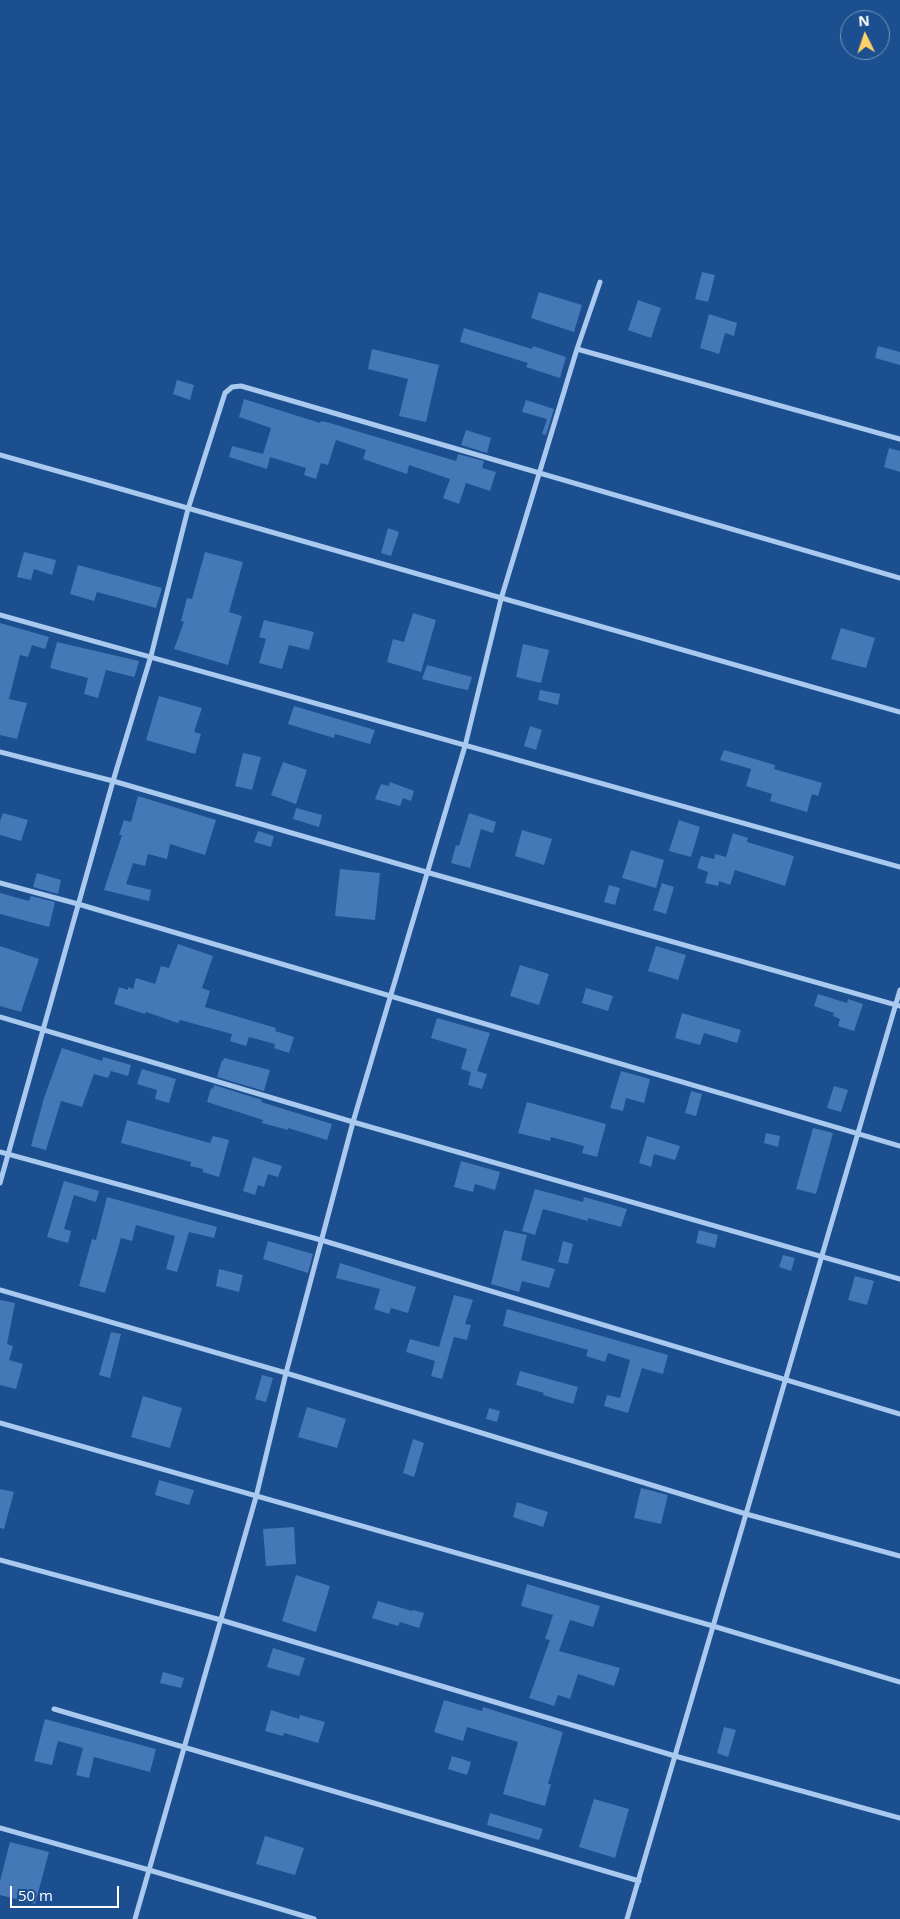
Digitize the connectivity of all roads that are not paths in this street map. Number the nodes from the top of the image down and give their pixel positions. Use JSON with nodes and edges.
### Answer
{"nodes":[{"id":1,"x":600,"y":282,"type":"dead end"},
{"id":2,"x":577,"y":349,"type":"junction"},
{"id":3,"x":900,"y":440,"type":"edge"},
{"id":4,"x":0,"y":455,"type":"edge"},
{"id":5,"x":539,"y":474,"type":"junction"},
{"id":6,"x":188,"y":509,"type":"junction"},
{"id":7,"x":900,"y":578,"type":"edge"},
{"id":8,"x":501,"y":599,"type":"junction"},
{"id":9,"x":0,"y":615,"type":"edge"},
{"id":10,"x":151,"y":656,"type":"junction"},
{"id":11,"x":900,"y":712,"type":"edge"},
{"id":12,"x":465,"y":746,"type":"junction"},
{"id":13,"x":0,"y":752,"type":"edge"},
{"id":14,"x":113,"y":781,"type":"junction"},
{"id":15,"x":900,"y":867,"type":"edge"},
{"id":16,"x":426,"y":872,"type":"junction"},
{"id":17,"x":0,"y":882,"type":"edge"},
{"id":18,"x":78,"y":904,"type":"junction"},
{"id":19,"x":900,"y":990,"type":"edge"},
{"id":20,"x":390,"y":996,"type":"junction"},
{"id":21,"x":898,"y":1006,"type":"edge"},
{"id":22,"x":0,"y":1017,"type":"edge"},
{"id":23,"x":44,"y":1030,"type":"junction"},
{"id":24,"x":353,"y":1122,"type":"junction"},
{"id":25,"x":858,"y":1134,"type":"junction"},
{"id":26,"x":900,"y":1146,"type":"edge"},
{"id":27,"x":0,"y":1152,"type":"edge"},
{"id":28,"x":8,"y":1154,"type":"junction"},
{"id":29,"x":0,"y":1183,"type":"edge"},
{"id":30,"x":321,"y":1240,"type":"junction"},
{"id":31,"x":822,"y":1256,"type":"junction"},
{"id":32,"x":900,"y":1279,"type":"edge"},
{"id":33,"x":0,"y":1290,"type":"edge"},
{"id":34,"x":286,"y":1373,"type":"junction"},
{"id":35,"x":786,"y":1380,"type":"junction"},
{"id":36,"x":900,"y":1414,"type":"edge"},
{"id":37,"x":0,"y":1423,"type":"edge"},
{"id":38,"x":256,"y":1497,"type":"junction"},
{"id":39,"x":746,"y":1514,"type":"junction"},
{"id":40,"x":900,"y":1556,"type":"edge"},
{"id":41,"x":0,"y":1560,"type":"edge"},
{"id":42,"x":221,"y":1620,"type":"junction"},
{"id":43,"x":714,"y":1626,"type":"junction"},
{"id":44,"x":900,"y":1682,"type":"edge"},
{"id":45,"x":54,"y":1708,"type":"dead end"},
{"id":46,"x":184,"y":1747,"type":"junction"},
{"id":47,"x":675,"y":1756,"type":"junction"},
{"id":48,"x":900,"y":1818,"type":"edge"},
{"id":49,"x":0,"y":1828,"type":"edge"},
{"id":50,"x":149,"y":1870,"type":"junction"},
{"id":51,"x":639,"y":1880,"type":"junction"},
{"id":52,"x":135,"y":1919,"type":"edge"},
{"id":53,"x":314,"y":1919,"type":"edge"},
{"id":54,"x":627,"y":1919,"type":"edge"}],
"edges":[{"from":1,"to":2,"type":"street"},
{"from":2,"to":3,"type":"street"},
{"from":2,"to":5,"type":"street"},
{"from":4,"to":6,"type":"street"},
{"from":5,"to":6,"type":"street"},
{"from":5,"to":7,"type":"street"},
{"from":5,"to":8,"type":"street"},
{"from":6,"to":8,"type":"street"},
{"from":6,"to":10,"type":"street"},
{"from":8,"to":11,"type":"street"},
{"from":8,"to":12,"type":"street"},
{"from":9,"to":10,"type":"street"},
{"from":10,"to":12,"type":"street"},
{"from":10,"to":14,"type":"street"},
{"from":12,"to":15,"type":"street"},
{"from":12,"to":16,"type":"street"},
{"from":13,"to":14,"type":"street"},
{"from":14,"to":16,"type":"street"},
{"from":14,"to":18,"type":"street"},
{"from":16,"to":20,"type":"street"},
{"from":16,"to":21,"type":"street"},
{"from":17,"to":18,"type":"street"},
{"from":18,"to":20,"type":"street"},
{"from":18,"to":23,"type":"street"},
{"from":19,"to":21,"type":"street"},
{"from":20,"to":24,"type":"street"},
{"from":20,"to":25,"type":"street"},
{"from":21,"to":25,"type":"street"},
{"from":22,"to":23,"type":"street"},
{"from":23,"to":24,"type":"street"},
{"from":23,"to":28,"type":"street"},
{"from":24,"to":30,"type":"street"},
{"from":24,"to":31,"type":"street"},
{"from":25,"to":26,"type":"street"},
{"from":25,"to":31,"type":"street"},
{"from":27,"to":28,"type":"street"},
{"from":28,"to":29,"type":"street"},
{"from":28,"to":30,"type":"street"},
{"from":30,"to":34,"type":"street"},
{"from":30,"to":35,"type":"street"},
{"from":31,"to":32,"type":"street"},
{"from":31,"to":35,"type":"street"},
{"from":33,"to":34,"type":"street"},
{"from":34,"to":38,"type":"street"},
{"from":34,"to":39,"type":"street"},
{"from":35,"to":36,"type":"street"},
{"from":35,"to":39,"type":"street"},
{"from":37,"to":38,"type":"street"},
{"from":38,"to":42,"type":"street"},
{"from":38,"to":43,"type":"street"},
{"from":39,"to":40,"type":"street"},
{"from":39,"to":43,"type":"street"},
{"from":41,"to":42,"type":"street"},
{"from":42,"to":46,"type":"street"},
{"from":42,"to":47,"type":"street"},
{"from":43,"to":44,"type":"street"},
{"from":43,"to":47,"type":"street"},
{"from":45,"to":46,"type":"street"},
{"from":46,"to":50,"type":"street"},
{"from":46,"to":51,"type":"street"},
{"from":47,"to":48,"type":"street"},
{"from":47,"to":51,"type":"street"},
{"from":49,"to":50,"type":"street"},
{"from":50,"to":52,"type":"street"},
{"from":50,"to":53,"type":"street"},
{"from":51,"to":54,"type":"street"}]}
